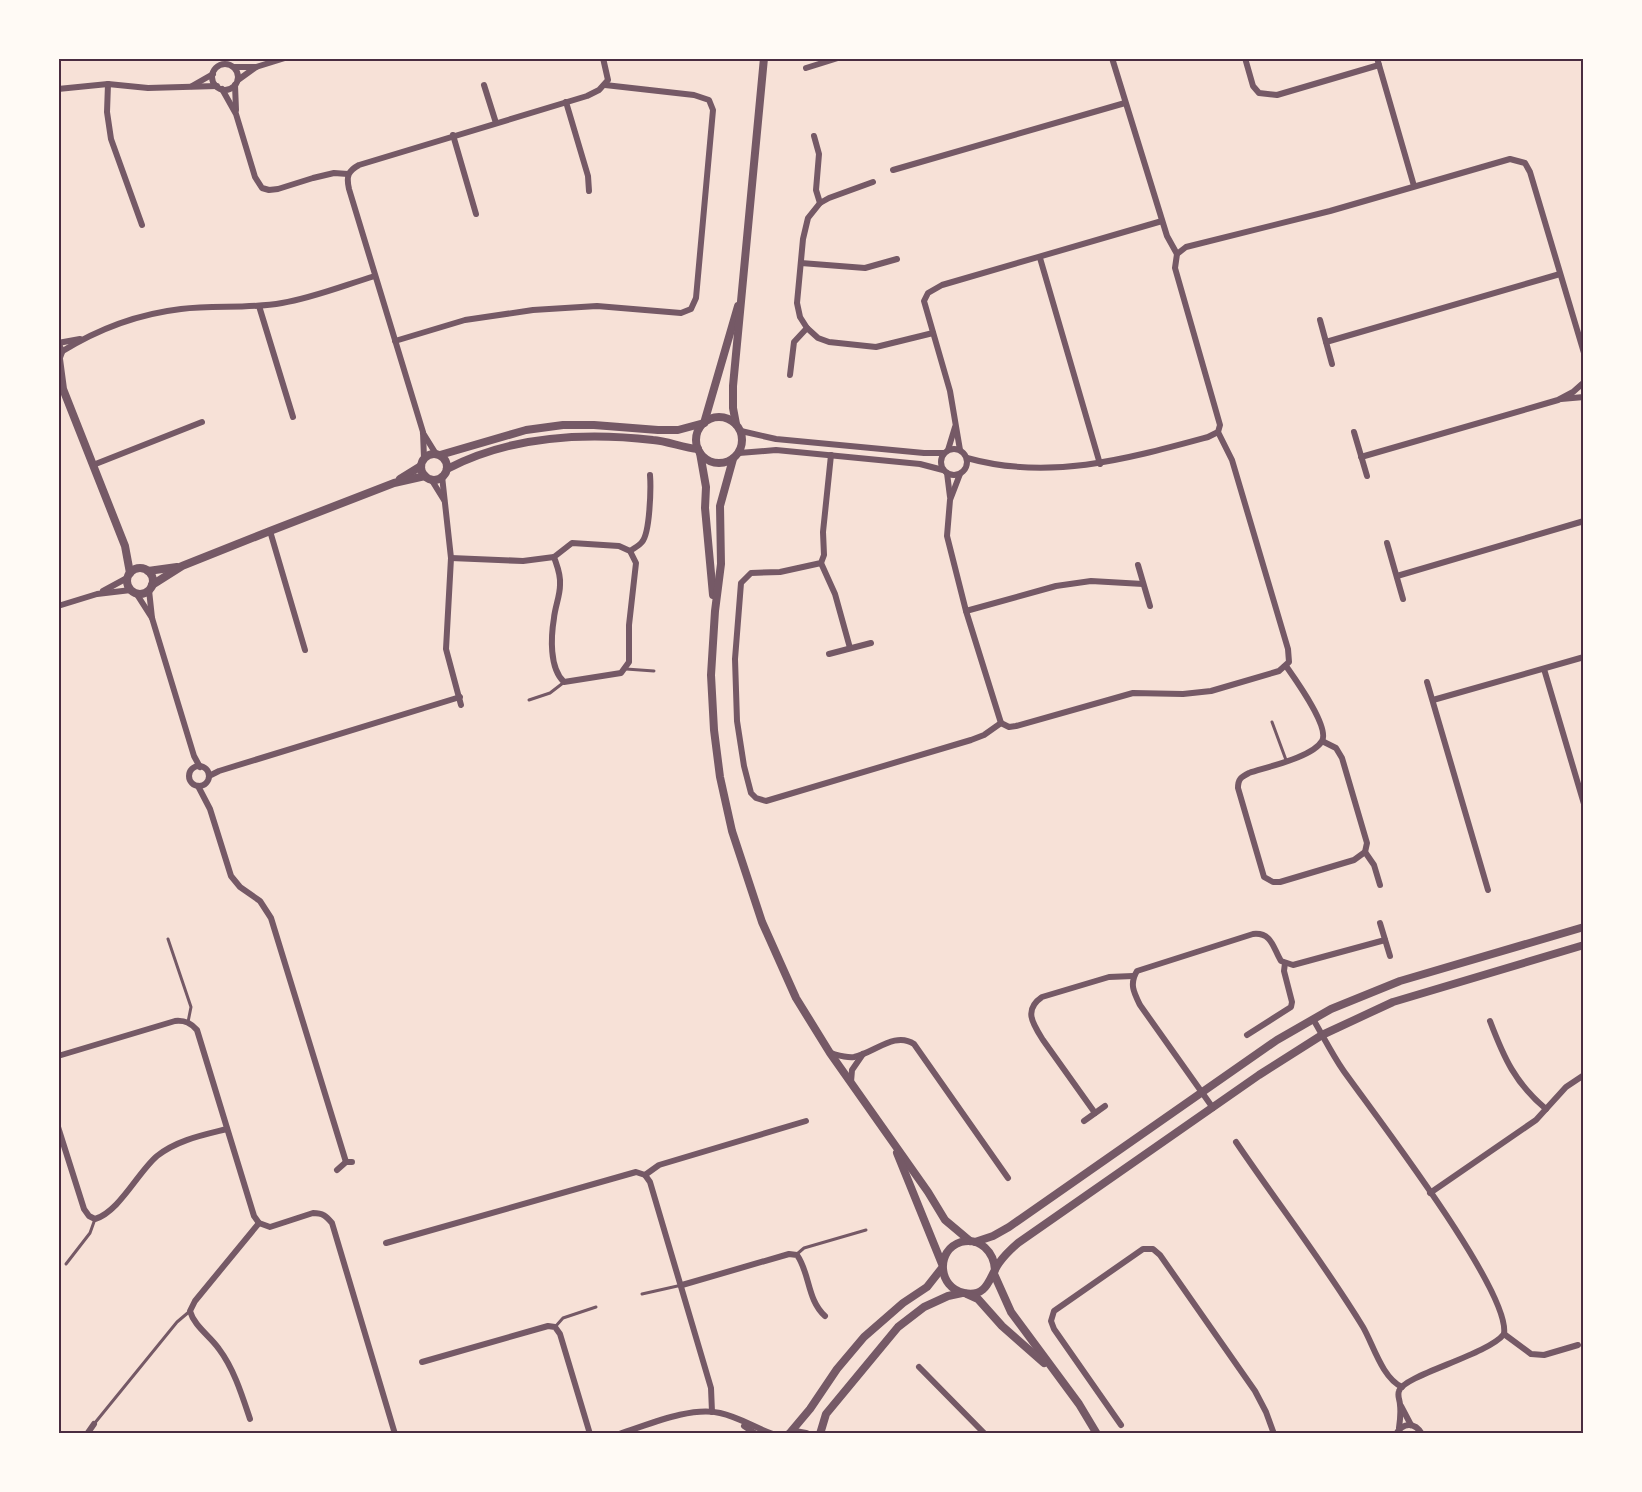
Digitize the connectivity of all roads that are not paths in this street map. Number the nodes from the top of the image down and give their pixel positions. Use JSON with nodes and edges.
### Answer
{"nodes":[{"id":1,"x":217,"y":58,"type":"edge"},
{"id":2,"x":285,"y":58,"type":"edge"},
{"id":3,"x":603,"y":58,"type":"edge"},
{"id":4,"x":764,"y":58,"type":"edge"},
{"id":5,"x":838,"y":58,"type":"edge"},
{"id":6,"x":1112,"y":58,"type":"edge"},
{"id":7,"x":1245,"y":58,"type":"edge"},
{"id":8,"x":1378,"y":62,"type":"edge"},
{"id":9,"x":229,"y":63,"type":"edge"},
{"id":10,"x":217,"y":67,"type":"junction"},
{"id":11,"x":256,"y":67,"type":"junction"},
{"id":12,"x":806,"y":68,"type":"dead end"},
{"id":13,"x":213,"y":75,"type":"junction"},
{"id":14,"x":236,"y":82,"type":"junction"},
{"id":15,"x":108,"y":84,"type":"junction"},
{"id":16,"x":484,"y":85,"type":"dead end"},
{"id":17,"x":605,"y":85,"type":"junction"},
{"id":18,"x":192,"y":86,"type":"junction"},
{"id":19,"x":219,"y":87,"type":"junction"},
{"id":20,"x":58,"y":89,"type":"edge"},
{"id":21,"x":566,"y":102,"type":"junction"},
{"id":22,"x":1125,"y":103,"type":"junction"},
{"id":23,"x":236,"y":114,"type":"junction"},
{"id":24,"x":496,"y":123,"type":"junction"},
{"id":25,"x":453,"y":135,"type":"junction"},
{"id":26,"x":814,"y":136,"type":"dead end"},
{"id":27,"x":893,"y":171,"type":"dead end"},
{"id":28,"x":348,"y":174,"type":"junction"},
{"id":29,"x":873,"y":182,"type":"dead end"},
{"id":30,"x":1414,"y":186,"type":"junction"},
{"id":31,"x":589,"y":191,"type":"dead end"},
{"id":32,"x":820,"y":203,"type":"junction"},
{"id":33,"x":476,"y":214,"type":"dead end"},
{"id":34,"x":1162,"y":221,"type":"junction"},
{"id":35,"x":142,"y":225,"type":"dead end"},
{"id":36,"x":1177,"y":254,"type":"junction"},
{"id":37,"x":1040,"y":258,"type":"junction"},
{"id":38,"x":897,"y":259,"type":"dead end"},
{"id":39,"x":801,"y":263,"type":"junction"},
{"id":40,"x":1560,"y":274,"type":"junction"},
{"id":41,"x":375,"y":276,"type":"junction"},
{"id":42,"x":744,"y":288,"type":"junction"},
{"id":43,"x":259,"y":306,"type":"junction"},
{"id":44,"x":1320,"y":320,"type":"dead end"},
{"id":45,"x":807,"y":328,"type":"junction"},
{"id":46,"x":933,"y":333,"type":"junction"},
{"id":47,"x":395,"y":341,"type":"junction"},
{"id":48,"x":1326,"y":342,"type":"junction"},
{"id":49,"x":59,"y":352,"type":"edge"},
{"id":50,"x":1584,"y":353,"type":"edge"},
{"id":51,"x":1332,"y":364,"type":"dead end"},
{"id":52,"x":790,"y":375,"type":"dead end"},
{"id":53,"x":1583,"y":381,"type":"edge"},
{"id":54,"x":61,"y":385,"type":"edge"},
{"id":55,"x":1584,"y":397,"type":"edge"},
{"id":56,"x":1558,"y":400,"type":"junction"},
{"id":57,"x":293,"y":417,"type":"dead end"},
{"id":58,"x":202,"y":422,"type":"dead end"},
{"id":59,"x":704,"y":423,"type":"junction"},
{"id":60,"x":956,"y":424,"type":"junction"},
{"id":61,"x":738,"y":427,"type":"junction"},
{"id":62,"x":423,"y":432,"type":"junction"},
{"id":63,"x":1218,"y":432,"type":"junction"},
{"id":64,"x":1354,"y":432,"type":"dead end"},
{"id":65,"x":960,"y":450,"type":"junction"},
{"id":66,"x":699,"y":451,"type":"junction"},
{"id":67,"x":946,"y":452,"type":"junction"},
{"id":68,"x":438,"y":455,"type":"junction"},
{"id":69,"x":736,"y":456,"type":"junction"},
{"id":70,"x":831,"y":456,"type":"junction"},
{"id":71,"x":1361,"y":457,"type":"junction"},
{"id":72,"x":967,"y":458,"type":"junction"},
{"id":73,"x":423,"y":462,"type":"junction"},
{"id":74,"x":988,"y":464,"type":"junction"},
{"id":75,"x":1100,"y":464,"type":"junction"},
{"id":76,"x":93,"y":465,"type":"junction"},
{"id":77,"x":966,"y":467,"type":"junction"},
{"id":78,"x":945,"y":472,"type":"junction"},
{"id":79,"x":445,"y":473,"type":"junction"},
{"id":80,"x":960,"y":474,"type":"junction"},
{"id":81,"x":650,"y":475,"type":"dead end"},
{"id":82,"x":1367,"y":476,"type":"dead end"},
{"id":83,"x":428,"y":478,"type":"junction"},
{"id":84,"x":394,"y":483,"type":"junction"},
{"id":85,"x":950,"y":500,"type":"junction"},
{"id":86,"x":444,"y":501,"type":"junction"},
{"id":87,"x":1584,"y":521,"type":"edge"},
{"id":88,"x":270,"y":531,"type":"junction"},
{"id":89,"x":1387,"y":543,"type":"dead end"},
{"id":90,"x":125,"y":546,"type":"junction"},
{"id":91,"x":630,"y":551,"type":"junction"},
{"id":92,"x":554,"y":557,"type":"junction"},
{"id":93,"x":451,"y":558,"type":"junction"},
{"id":94,"x":821,"y":563,"type":"junction"},
{"id":95,"x":1138,"y":565,"type":"dead end"},
{"id":96,"x":182,"y":566,"type":"junction"},
{"id":97,"x":140,"y":568,"type":"junction"},
{"id":98,"x":148,"y":571,"type":"junction"},
{"id":99,"x":129,"y":576,"type":"junction"},
{"id":100,"x":1396,"y":576,"type":"junction"},
{"id":101,"x":1143,"y":584,"type":"junction"},
{"id":102,"x":150,"y":587,"type":"junction"},
{"id":103,"x":134,"y":591,"type":"junction"},
{"id":104,"x":98,"y":594,"type":"junction"},
{"id":105,"x":1403,"y":599,"type":"dead end"},
{"id":106,"x":58,"y":606,"type":"edge"},
{"id":107,"x":1150,"y":606,"type":"dead end"},
{"id":108,"x":715,"y":611,"type":"junction"},
{"id":109,"x":966,"y":611,"type":"junction"},
{"id":110,"x":152,"y":618,"type":"junction"},
{"id":111,"x":871,"y":643,"type":"dead end"},
{"id":112,"x":850,"y":648,"type":"junction"},
{"id":113,"x":305,"y":650,"type":"dead end"},
{"id":114,"x":829,"y":654,"type":"dead end"},
{"id":115,"x":1584,"y":657,"type":"edge"},
{"id":116,"x":1286,"y":666,"type":"junction"},
{"id":117,"x":626,"y":669,"type":"junction"},
{"id":118,"x":1544,"y":669,"type":"junction"},
{"id":119,"x":654,"y":671,"type":"dead end"},
{"id":120,"x":564,"y":682,"type":"junction"},
{"id":121,"x":1427,"y":682,"type":"dead end"},
{"id":122,"x":460,"y":698,"type":"junction"},
{"id":123,"x":529,"y":700,"type":"dead end"},
{"id":124,"x":1433,"y":700,"type":"junction"},
{"id":125,"x":461,"y":705,"type":"dead end"},
{"id":126,"x":1272,"y":722,"type":"dead end"},
{"id":127,"x":1001,"y":723,"type":"junction"},
{"id":128,"x":1322,"y":741,"type":"junction"},
{"id":129,"x":194,"y":756,"type":"junction"},
{"id":130,"x":1286,"y":760,"type":"junction"},
{"id":131,"x":203,"y":768,"type":"junction"},
{"id":132,"x":193,"y":769,"type":"junction"},
{"id":133,"x":219,"y":771,"type":"junction"},
{"id":134,"x":208,"y":780,"type":"junction"},
{"id":135,"x":198,"y":786,"type":"junction"},
{"id":136,"x":207,"y":802,"type":"junction"},
{"id":137,"x":1584,"y":804,"type":"edge"},
{"id":138,"x":1365,"y":852,"type":"junction"},
{"id":139,"x":1380,"y":885,"type":"dead end"},
{"id":140,"x":1488,"y":890,"type":"dead end"},
{"id":141,"x":1380,"y":923,"type":"dead end"},
{"id":142,"x":1584,"y":927,"type":"edge"},
{"id":143,"x":168,"y":939,"type":"dead end"},
{"id":144,"x":1385,"y":940,"type":"junction"},
{"id":145,"x":1584,"y":945,"type":"edge"},
{"id":146,"x":1390,"y":956,"type":"dead end"},
{"id":147,"x":1285,"y":963,"type":"junction"},
{"id":148,"x":1133,"y":976,"type":"junction"},
{"id":149,"x":1313,"y":1019,"type":"junction"},
{"id":150,"x":1490,"y":1021,"type":"dead end"},
{"id":151,"x":188,"y":1022,"type":"junction"},
{"id":152,"x":1247,"y":1035,"type":"dead end"},
{"id":153,"x":1322,"y":1035,"type":"junction"},
{"id":154,"x":830,"y":1053,"type":"junction"},
{"id":155,"x":863,"y":1054,"type":"junction"},
{"id":156,"x":58,"y":1056,"type":"edge"},
{"id":157,"x":1584,"y":1076,"type":"edge"},
{"id":158,"x":851,"y":1082,"type":"junction"},
{"id":159,"x":1202,"y":1092,"type":"junction"},
{"id":160,"x":1105,"y":1106,"type":"dead end"},
{"id":161,"x":1213,"y":1108,"type":"junction"},
{"id":162,"x":1546,"y":1109,"type":"junction"},
{"id":163,"x":1095,"y":1113,"type":"junction"},
{"id":164,"x":806,"y":1121,"type":"dead end"},
{"id":165,"x":1084,"y":1121,"type":"dead end"},
{"id":166,"x":58,"y":1127,"type":"edge"},
{"id":167,"x":227,"y":1129,"type":"junction"},
{"id":168,"x":888,"y":1135,"type":"junction"},
{"id":169,"x":1236,"y":1142,"type":"dead end"},
{"id":170,"x":337,"y":1170,"type":"dead end"},
{"id":171,"x":645,"y":1175,"type":"junction"},
{"id":172,"x":1008,"y":1178,"type":"dead end"},
{"id":173,"x":1430,"y":1192,"type":"junction"},
{"id":174,"x":95,"y":1219,"type":"junction"},
{"id":175,"x":259,"y":1223,"type":"junction"},
{"id":176,"x":866,"y":1230,"type":"dead end"},
{"id":177,"x":973,"y":1241,"type":"junction"},
{"id":178,"x":386,"y":1243,"type":"dead end"},
{"id":179,"x":796,"y":1255,"type":"junction"},
{"id":180,"x":66,"y":1264,"type":"dead end"},
{"id":181,"x":942,"y":1266,"type":"junction"},
{"id":182,"x":994,"y":1272,"type":"junction"},
{"id":183,"x":681,"y":1285,"type":"junction"},
{"id":184,"x":965,"y":1293,"type":"junction"},
{"id":185,"x":642,"y":1294,"type":"dead end"},
{"id":186,"x":596,"y":1307,"type":"dead end"},
{"id":187,"x":190,"y":1311,"type":"junction"},
{"id":188,"x":825,"y":1316,"type":"dead end"},
{"id":189,"x":555,"y":1327,"type":"junction"},
{"id":190,"x":1504,"y":1334,"type":"junction"},
{"id":191,"x":1578,"y":1345,"type":"dead end"},
{"id":192,"x":422,"y":1362,"type":"dead end"},
{"id":193,"x":919,"y":1367,"type":"dead end"},
{"id":194,"x":1056,"y":1374,"type":"junction"},
{"id":195,"x":1402,"y":1387,"type":"junction"},
{"id":196,"x":1400,"y":1405,"type":"junction"},
{"id":197,"x":712,"y":1412,"type":"junction"},
{"id":198,"x":728,"y":1415,"type":"junction"},
{"id":199,"x":250,"y":1419,"type":"dead end"},
{"id":200,"x":94,"y":1424,"type":"joint"},
{"id":201,"x":1121,"y":1425,"type":"dead end"},
{"id":202,"x":1411,"y":1425,"type":"junction"},
{"id":203,"x":1397,"y":1431,"type":"edge"},
{"id":204,"x":87,"y":1434,"type":"edge"},
{"id":205,"x":395,"y":1434,"type":"edge"},
{"id":206,"x":590,"y":1434,"type":"edge"},
{"id":207,"x":619,"y":1434,"type":"edge"},
{"id":208,"x":756,"y":1434,"type":"edge"},
{"id":209,"x":773,"y":1434,"type":"edge"},
{"id":210,"x":789,"y":1434,"type":"edge"},
{"id":211,"x":806,"y":1434,"type":"edge"},
{"id":212,"x":820,"y":1434,"type":"edge"},
{"id":213,"x":984,"y":1434,"type":"edge"},
{"id":214,"x":1098,"y":1434,"type":"edge"},
{"id":215,"x":1274,"y":1434,"type":"edge"},
{"id":216,"x":1422,"y":1434,"type":"edge"}],
"edges":[{"from":1,"to":10,"type":"street"},
{"from":2,"to":11,"type":"street"},
{"from":3,"to":17,"type":"street"},
{"from":4,"to":42,"type":"street"},
{"from":5,"to":12,"type":"street"},
{"from":6,"to":22,"type":"street"},
{"from":7,"to":8,"type":"street"},
{"from":8,"to":30,"type":"street"},
{"from":9,"to":10,"type":"street"},
{"from":9,"to":11,"type":"street"},
{"from":9,"to":14,"type":"street"},
{"from":10,"to":13,"type":"street"},
{"from":11,"to":14,"type":"street"},
{"from":13,"to":18,"type":"street"},
{"from":13,"to":19,"type":"street"},
{"from":14,"to":19,"type":"street"},
{"from":14,"to":23,"type":"street"},
{"from":15,"to":18,"type":"street"},
{"from":15,"to":20,"type":"street"},
{"from":15,"to":35,"type":"street"},
{"from":16,"to":24,"type":"street"},
{"from":17,"to":21,"type":"street"},
{"from":17,"to":47,"type":"street"},
{"from":18,"to":19,"type":"street"},
{"from":19,"to":23,"type":"street"},
{"from":21,"to":24,"type":"street"},
{"from":21,"to":31,"type":"street"},
{"from":22,"to":27,"type":"street"},
{"from":22,"to":34,"type":"street"},
{"from":23,"to":28,"type":"street"},
{"from":24,"to":25,"type":"street"},
{"from":25,"to":28,"type":"street"},
{"from":25,"to":33,"type":"street"},
{"from":26,"to":32,"type":"street"},
{"from":28,"to":41,"type":"street"},
{"from":29,"to":32,"type":"street"},
{"from":30,"to":36,"type":"street"},
{"from":30,"to":40,"type":"street"},
{"from":32,"to":39,"type":"street"},
{"from":34,"to":36,"type":"street"},
{"from":34,"to":37,"type":"street"},
{"from":36,"to":63,"type":"street"},
{"from":37,"to":46,"type":"street"},
{"from":37,"to":75,"type":"street"},
{"from":38,"to":39,"type":"street"},
{"from":39,"to":45,"type":"street"},
{"from":40,"to":48,"type":"street"},
{"from":40,"to":50,"type":"street"},
{"from":41,"to":43,"type":"street"},
{"from":41,"to":47,"type":"street"},
{"from":42,"to":59,"type":"street"},
{"from":42,"to":61,"type":"street"},
{"from":43,"to":49,"type":"street"},
{"from":43,"to":57,"type":"street"},
{"from":44,"to":48,"type":"street"},
{"from":45,"to":46,"type":"street"},
{"from":45,"to":52,"type":"street"},
{"from":46,"to":60,"type":"street"},
{"from":47,"to":62,"type":"street"},
{"from":48,"to":51,"type":"street"},
{"from":49,"to":54,"type":"street"},
{"from":53,"to":55,"type":"street"},
{"from":53,"to":56,"type":"street"},
{"from":54,"to":76,"type":"street"},
{"from":55,"to":56,"type":"street"},
{"from":56,"to":71,"type":"street"},
{"from":58,"to":76,"type":"street"},
{"from":59,"to":61,"type":"street"},
{"from":59,"to":66,"type":"street"},
{"from":59,"to":68,"type":"street"},
{"from":60,"to":65,"type":"street"},
{"from":60,"to":67,"type":"street"},
{"from":61,"to":67,"type":"street"},
{"from":61,"to":69,"type":"street"},
{"from":62,"to":68,"type":"street"},
{"from":62,"to":73,"type":"street"},
{"from":63,"to":75,"type":"street"},
{"from":63,"to":116,"type":"street"},
{"from":64,"to":71,"type":"street"},
{"from":65,"to":67,"type":"street"},
{"from":65,"to":72,"type":"street"},
{"from":66,"to":69,"type":"street"},
{"from":66,"to":79,"type":"street"},
{"from":66,"to":108,"type":"street"},
{"from":67,"to":78,"type":"street"},
{"from":68,"to":73,"type":"street"},
{"from":68,"to":79,"type":"street"},
{"from":69,"to":70,"type":"street"},
{"from":69,"to":108,"type":"street"},
{"from":70,"to":78,"type":"street"},
{"from":70,"to":94,"type":"street"},
{"from":71,"to":82,"type":"street"},
{"from":72,"to":74,"type":"street"},
{"from":72,"to":77,"type":"street"},
{"from":73,"to":83,"type":"street"},
{"from":73,"to":84,"type":"street"},
{"from":74,"to":75,"type":"street"},
{"from":74,"to":77,"type":"street"},
{"from":76,"to":90,"type":"street"},
{"from":77,"to":80,"type":"street"},
{"from":78,"to":80,"type":"street"},
{"from":78,"to":85,"type":"street"},
{"from":79,"to":83,"type":"street"},
{"from":79,"to":86,"type":"street"},
{"from":80,"to":85,"type":"street"},
{"from":81,"to":91,"type":"street"},
{"from":83,"to":84,"type":"street"},
{"from":83,"to":86,"type":"street"},
{"from":84,"to":88,"type":"street"},
{"from":85,"to":109,"type":"street"},
{"from":86,"to":93,"type":"street"},
{"from":87,"to":100,"type":"street"},
{"from":88,"to":96,"type":"street"},
{"from":88,"to":113,"type":"street"},
{"from":89,"to":100,"type":"street"},
{"from":90,"to":97,"type":"street"},
{"from":90,"to":99,"type":"street"},
{"from":91,"to":92,"type":"street"},
{"from":91,"to":117,"type":"street"},
{"from":92,"to":93,"type":"street"},
{"from":92,"to":120,"type":"street"},
{"from":93,"to":122,"type":"street"},
{"from":94,"to":112,"type":"street"},
{"from":94,"to":127,"type":"street"},
{"from":95,"to":101,"type":"street"},
{"from":96,"to":98,"type":"street"},
{"from":96,"to":102,"type":"street"},
{"from":97,"to":98,"type":"street"},
{"from":97,"to":99,"type":"street"},
{"from":98,"to":102,"type":"street"},
{"from":99,"to":103,"type":"street"},
{"from":99,"to":104,"type":"street"},
{"from":100,"to":105,"type":"street"},
{"from":101,"to":107,"type":"street"},
{"from":101,"to":109,"type":"street"},
{"from":102,"to":103,"type":"street"},
{"from":102,"to":110,"type":"street"},
{"from":103,"to":104,"type":"street"},
{"from":103,"to":110,"type":"street"},
{"from":104,"to":106,"type":"street"},
{"from":108,"to":154,"type":"street"},
{"from":109,"to":127,"type":"street"},
{"from":110,"to":129,"type":"street"},
{"from":111,"to":112,"type":"street"},
{"from":112,"to":114,"type":"street"},
{"from":115,"to":118,"type":"street"},
{"from":116,"to":127,"type":"street"},
{"from":116,"to":128,"type":"street"},
{"from":117,"to":119,"type":"lane"},
{"from":117,"to":120,"type":"street"},
{"from":118,"to":124,"type":"street"},
{"from":118,"to":137,"type":"street"},
{"from":120,"to":123,"type":"lane"},
{"from":121,"to":124,"type":"street"},
{"from":122,"to":125,"type":"street"},
{"from":122,"to":133,"type":"street"},
{"from":124,"to":140,"type":"street"},
{"from":126,"to":130,"type":"lane"},
{"from":128,"to":130,"type":"street"},
{"from":128,"to":138,"type":"street"},
{"from":129,"to":131,"type":"street"},
{"from":129,"to":132,"type":"street"},
{"from":130,"to":138,"type":"street"},
{"from":131,"to":132,"type":"street"},
{"from":131,"to":133,"type":"street"},
{"from":131,"to":134,"type":"street"},
{"from":132,"to":135,"type":"street"},
{"from":133,"to":134,"type":"street"},
{"from":134,"to":135,"type":"street"},
{"from":134,"to":136,"type":"street"},
{"from":135,"to":136,"type":"street"},
{"from":136,"to":170,"type":"street"},
{"from":138,"to":139,"type":"street"},
{"from":141,"to":144,"type":"street"},
{"from":142,"to":149,"type":"street"},
{"from":143,"to":151,"type":"lane"},
{"from":144,"to":146,"type":"street"},
{"from":144,"to":147,"type":"street"},
{"from":145,"to":153,"type":"street"},
{"from":147,"to":148,"type":"street"},
{"from":147,"to":152,"type":"street"},
{"from":148,"to":159,"type":"street"},
{"from":148,"to":163,"type":"street"},
{"from":149,"to":153,"type":"street"},
{"from":149,"to":159,"type":"street"},
{"from":150,"to":162,"type":"street"},
{"from":151,"to":156,"type":"street"},
{"from":151,"to":167,"type":"street"},
{"from":153,"to":161,"type":"street"},
{"from":153,"to":173,"type":"street"},
{"from":154,"to":155,"type":"street"},
{"from":154,"to":158,"type":"street"},
{"from":155,"to":158,"type":"street"},
{"from":155,"to":172,"type":"street"},
{"from":157,"to":162,"type":"street"},
{"from":158,"to":168,"type":"street"},
{"from":159,"to":161,"type":"street"},
{"from":159,"to":177,"type":"street"},
{"from":160,"to":163,"type":"street"},
{"from":161,"to":182,"type":"street"},
{"from":162,"to":173,"type":"street"},
{"from":163,"to":165,"type":"street"},
{"from":164,"to":171,"type":"street"},
{"from":166,"to":174,"type":"street"},
{"from":167,"to":174,"type":"street"},
{"from":167,"to":175,"type":"street"},
{"from":168,"to":177,"type":"street"},
{"from":168,"to":181,"type":"street"},
{"from":169,"to":195,"type":"street"},
{"from":171,"to":178,"type":"street"},
{"from":171,"to":183,"type":"street"},
{"from":173,"to":190,"type":"street"},
{"from":174,"to":180,"type":"lane"},
{"from":175,"to":187,"type":"street"},
{"from":175,"to":205,"type":"street"},
{"from":176,"to":179,"type":"lane"},
{"from":177,"to":181,"type":"street"},
{"from":177,"to":182,"type":"street"},
{"from":179,"to":183,"type":"street"},
{"from":179,"to":188,"type":"street"},
{"from":181,"to":184,"type":"street"},
{"from":181,"to":210,"type":"street"},
{"from":182,"to":184,"type":"street"},
{"from":182,"to":194,"type":"street"},
{"from":183,"to":185,"type":"lane"},
{"from":183,"to":197,"type":"street"},
{"from":184,"to":194,"type":"street"},
{"from":184,"to":212,"type":"street"},
{"from":186,"to":189,"type":"lane"},
{"from":187,"to":199,"type":"street"},
{"from":187,"to":200,"type":"lane"},
{"from":189,"to":192,"type":"street"},
{"from":189,"to":206,"type":"street"},
{"from":190,"to":191,"type":"street"},
{"from":190,"to":195,"type":"street"},
{"from":193,"to":213,"type":"street"},
{"from":194,"to":214,"type":"street"},
{"from":195,"to":196,"type":"street"},
{"from":196,"to":202,"type":"street"},
{"from":196,"to":203,"type":"street"},
{"from":197,"to":198,"type":"street"},
{"from":197,"to":207,"type":"street"},
{"from":198,"to":208,"type":"street"},
{"from":198,"to":209,"type":"street"},
{"from":200,"to":204,"type":"street"},
{"from":201,"to":215,"type":"street"},
{"from":202,"to":203,"type":"street"},
{"from":202,"to":216,"type":"street"},
{"from":210,"to":211,"type":"street"}]}
